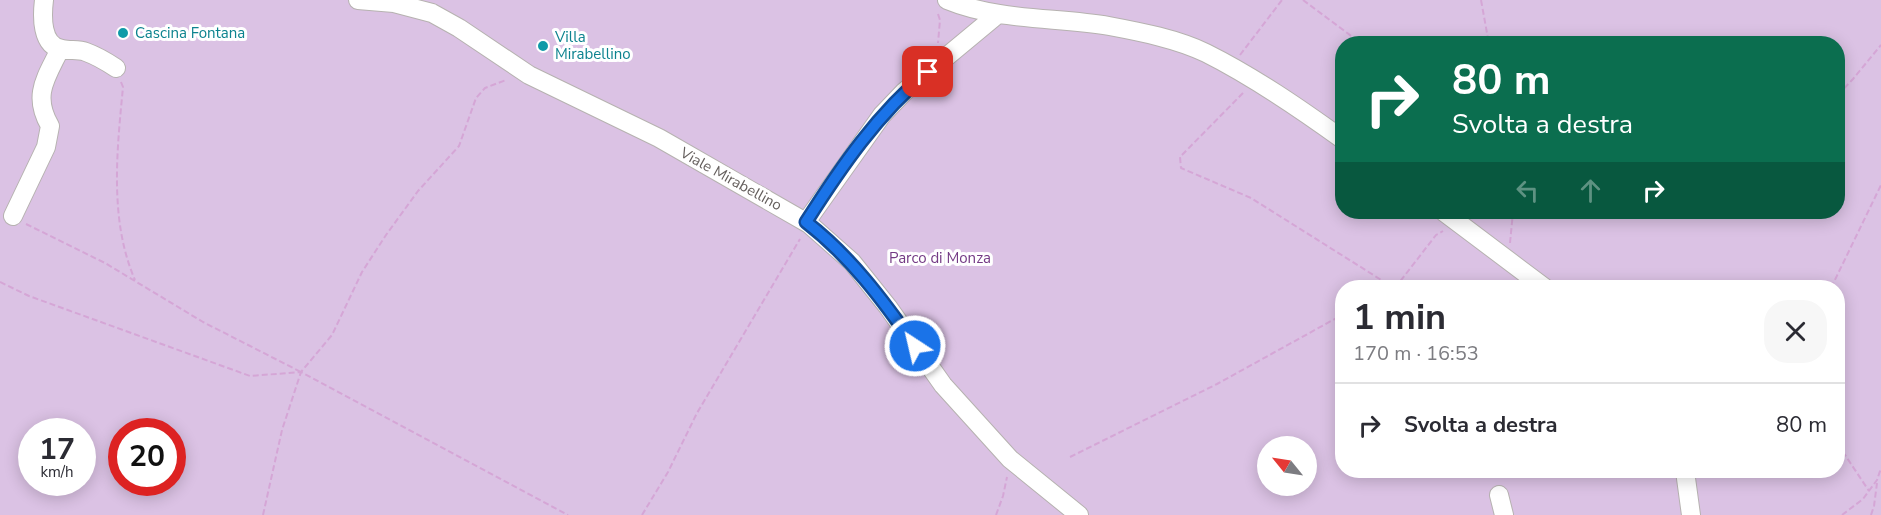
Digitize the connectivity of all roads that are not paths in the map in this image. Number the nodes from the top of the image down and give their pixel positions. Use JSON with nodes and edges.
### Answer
{"nodes":[{"id":1,"x":44,"y":0,"type":"edge"},
{"id":2,"x":358,"y":0,"type":"edge"},
{"id":3,"x":941,"y":5,"type":"edge"},
{"id":4,"x":998,"y":14,"type":"junction"},
{"id":5,"x":60,"y":49,"type":"junction"},
{"id":6,"x":116,"y":68,"type":"road end"},
{"id":7,"x":1335,"y":134,"type":"edge"},
{"id":8,"x":13,"y":216,"type":"road end"},
{"id":9,"x":1454,"y":219,"type":"edge"},
{"id":10,"x":807,"y":223,"type":"junction"},
{"id":11,"x":1534,"y":280,"type":"edge"},
{"id":12,"x":1686,"y":478,"type":"edge"},
{"id":13,"x":1499,"y":495,"type":"dead end"},
{"id":14,"x":1079,"y":515,"type":"edge"},
{"id":15,"x":1504,"y":515,"type":"edge"},
{"id":16,"x":1691,"y":515,"type":"edge"}],
"edges":[{"from":1,"to":5,"type":"lane"},
{"from":2,"to":10,"type":"lane","name":"Viale Mirabellino"},
{"from":3,"to":4,"type":"lane"},
{"from":4,"to":7,"type":"lane"},
{"from":4,"to":10,"type":"lane"},
{"from":5,"to":6,"type":"lane"},
{"from":5,"to":8,"type":"lane"},
{"from":9,"to":11,"type":"lane"},
{"from":10,"to":14,"type":"lane","name":"Viale Mirabellino"},
{"from":12,"to":16,"type":"lane"},
{"from":13,"to":15,"type":"lane"}]}
